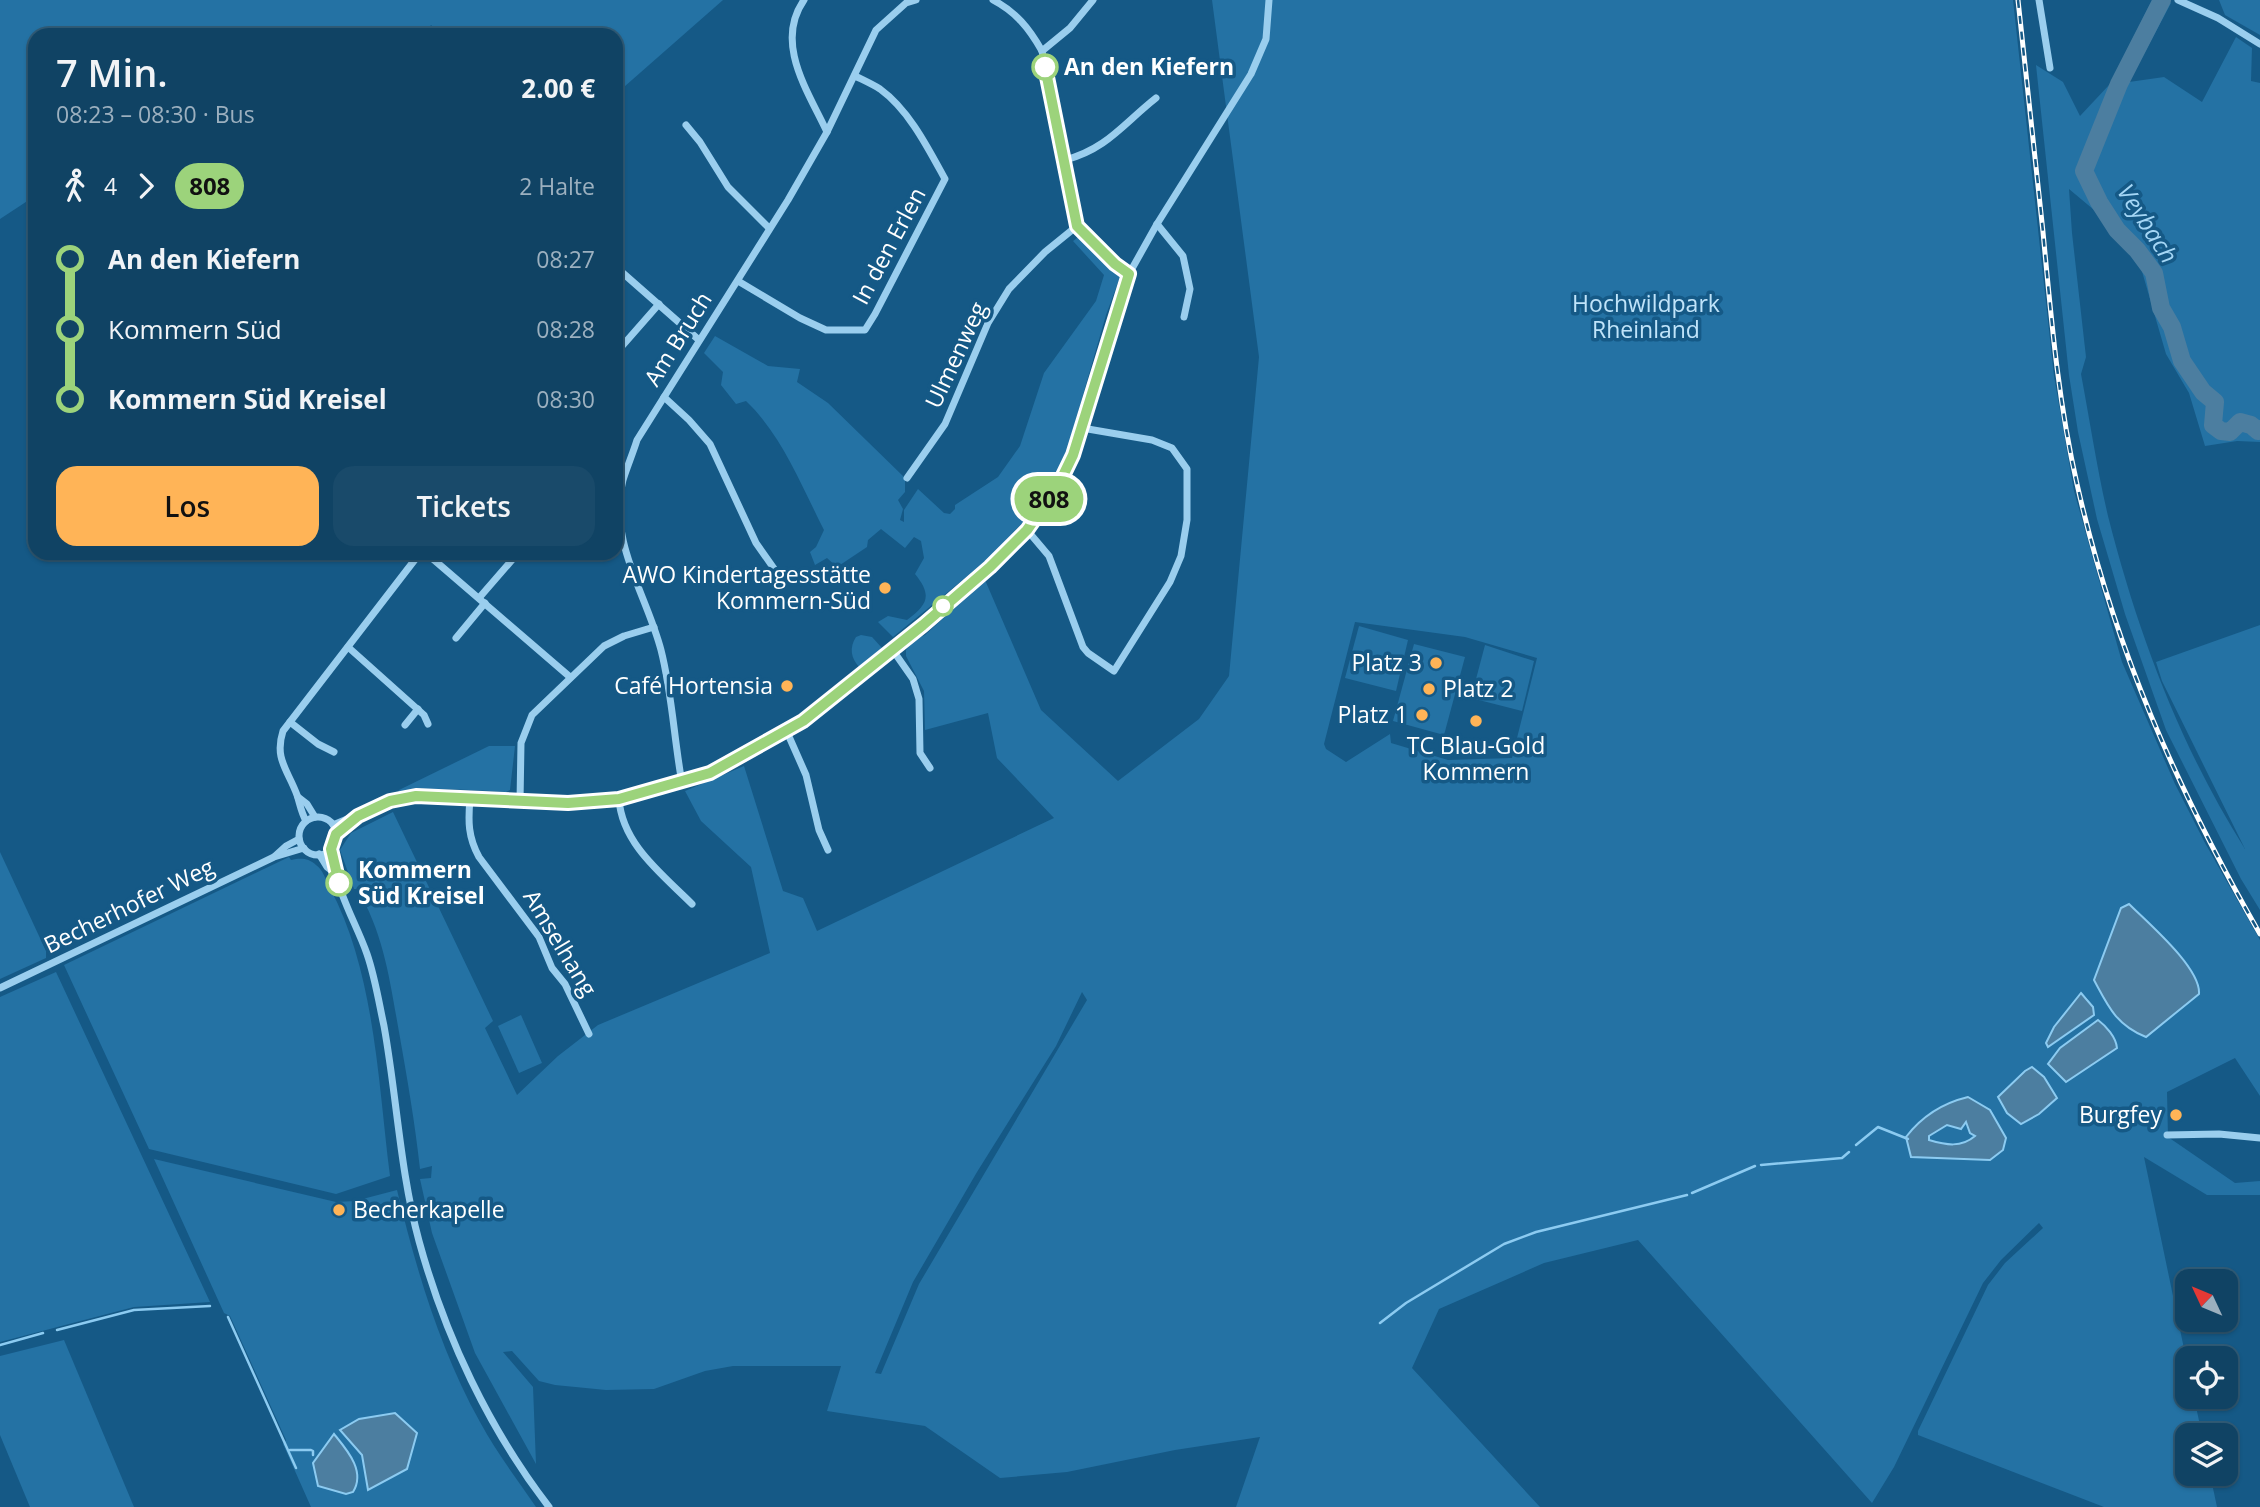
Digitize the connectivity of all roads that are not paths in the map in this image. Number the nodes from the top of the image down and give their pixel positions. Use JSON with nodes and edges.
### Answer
{"nodes":[{"id":1,"x":804,"y":0,"type":"edge"},
{"id":2,"x":916,"y":0,"type":"edge"},
{"id":3,"x":993,"y":0,"type":"edge"},
{"id":4,"x":1093,"y":0,"type":"edge"},
{"id":5,"x":1269,"y":0,"type":"edge"},
{"id":6,"x":2039,"y":0,"type":"edge"},
{"id":7,"x":2178,"y":0,"type":"edge"},
{"id":8,"x":2260,"y":44,"type":"edge"},
{"id":9,"x":1042,"y":51,"type":"junction"},
{"id":10,"x":2050,"y":68,"type":"dead end"},
{"id":11,"x":855,"y":76,"type":"junction"},
{"id":12,"x":1156,"y":98,"type":"dead end"},
{"id":13,"x":686,"y":125,"type":"dead end"},
{"id":14,"x":827,"y":132,"type":"junction"},
{"id":15,"x":1065,"y":160,"type":"junction"},
{"id":16,"x":1157,"y":224,"type":"junction"},
{"id":17,"x":1077,"y":226,"type":"junction"},
{"id":18,"x":769,"y":228,"type":"junction"},
{"id":19,"x":623,"y":273,"type":"edge"},
{"id":20,"x":1129,"y":274,"type":"junction"},
{"id":21,"x":738,"y":281,"type":"junction"},
{"id":22,"x":659,"y":304,"type":"junction"},
{"id":23,"x":1184,"y":317,"type":"dead end"},
{"id":24,"x":699,"y":340,"type":"junction"},
{"id":25,"x":623,"y":345,"type":"edge"},
{"id":26,"x":664,"y":397,"type":"junction"},
{"id":27,"x":1082,"y":428,"type":"junction"},
{"id":28,"x":908,"y":478,"type":"dead end"},
{"id":29,"x":623,"y":482,"type":"edge"},
{"id":30,"x":1027,"y":530,"type":"junction"},
{"id":31,"x":623,"y":536,"type":"edge"},
{"id":32,"x":415,"y":560,"type":"edge"},
{"id":33,"x":434,"y":560,"type":"edge"},
{"id":34,"x":513,"y":560,"type":"edge"},
{"id":35,"x":775,"y":570,"type":"dead end"},
{"id":36,"x":482,"y":601,"type":"junction"},
{"id":37,"x":654,"y":627,"type":"junction"},
{"id":38,"x":456,"y":638,"type":"dead end"},
{"id":39,"x":348,"y":647,"type":"junction"},
{"id":40,"x":892,"y":649,"type":"junction"},
{"id":41,"x":570,"y":677,"type":"junction"},
{"id":42,"x":418,"y":709,"type":"junction"},
{"id":43,"x":289,"y":722,"type":"junction"},
{"id":44,"x":405,"y":724,"type":"dead end"},
{"id":45,"x":428,"y":724,"type":"dead end"},
{"id":46,"x":787,"y":732,"type":"junction"},
{"id":47,"x":334,"y":752,"type":"dead end"},
{"id":48,"x":930,"y":768,"type":"dead end"},
{"id":49,"x":682,"y":783,"type":"junction"},
{"id":50,"x":298,"y":797,"type":"junction"},
{"id":51,"x":470,"y":799,"type":"junction"},
{"id":52,"x":619,"y":799,"type":"junction"},
{"id":53,"x":520,"y":802,"type":"junction"},
{"id":54,"x":358,"y":816,"type":"junction"},
{"id":55,"x":315,"y":817,"type":"junction"},
{"id":56,"x":306,"y":821,"type":"junction"},
{"id":57,"x":333,"y":825,"type":"junction"},
{"id":58,"x":336,"y":834,"type":"junction"},
{"id":59,"x":299,"y":839,"type":"junction"},
{"id":60,"x":304,"y":848,"type":"junction"},
{"id":61,"x":331,"y":849,"type":"junction"},
{"id":62,"x":828,"y":850,"type":"dead end"},
{"id":63,"x":319,"y":854,"type":"junction"},
{"id":64,"x":274,"y":857,"type":"junction"},
{"id":65,"x":335,"y":874,"type":"junction"},
{"id":66,"x":692,"y":904,"type":"dead end"},
{"id":67,"x":0,"y":988,"type":"edge"},
{"id":68,"x":589,"y":1034,"type":"dead end"},
{"id":69,"x":2167,"y":1135,"type":"dead end"},
{"id":70,"x":2260,"y":1138,"type":"edge"},
{"id":71,"x":549,"y":1507,"type":"edge"}],
"edges":[{"from":1,"to":14,"type":"street"},
{"from":2,"to":11,"type":"street","name":"Am Bruch"},
{"from":3,"to":9,"type":"street"},
{"from":4,"to":9,"type":"street"},
{"from":5,"to":16,"type":"street"},
{"from":6,"to":10,"type":"street"},
{"from":7,"to":8,"type":"street"},
{"from":9,"to":15,"type":"street"},
{"from":11,"to":14,"type":"street","name":"Am Bruch"},
{"from":11,"to":21,"type":"street","name":"In den Erlen"},
{"from":12,"to":15,"type":"street"},
{"from":13,"to":18,"type":"street"},
{"from":14,"to":18,"type":"street","name":"Am Bruch"},
{"from":15,"to":17,"type":"street"},
{"from":16,"to":20,"type":"street"},
{"from":16,"to":23,"type":"street"},
{"from":17,"to":20,"type":"street"},
{"from":17,"to":28,"type":"street","name":"Ulmenweg"},
{"from":18,"to":21,"type":"street","name":"Am Bruch"},
{"from":19,"to":22,"type":"street"},
{"from":20,"to":27,"type":"street"},
{"from":21,"to":24,"type":"street","name":"Am Bruch"},
{"from":22,"to":24,"type":"street"},
{"from":22,"to":25,"type":"street"},
{"from":24,"to":26,"type":"street","name":"Am Bruch"},
{"from":26,"to":29,"type":"street","name":"Am Bruch"},
{"from":26,"to":35,"type":"street"},
{"from":27,"to":30,"type":"street"},
{"from":27,"to":30,"type":"street"},
{"from":30,"to":40,"type":"street"},
{"from":31,"to":37,"type":"street","name":"Am Bruch"},
{"from":32,"to":39,"type":"street"},
{"from":33,"to":36,"type":"street"},
{"from":34,"to":36,"type":"street"},
{"from":36,"to":38,"type":"street"},
{"from":36,"to":41,"type":"street"},
{"from":37,"to":41,"type":"street"},
{"from":37,"to":49,"type":"street","name":"Am Bruch"},
{"from":39,"to":42,"type":"street"},
{"from":39,"to":43,"type":"street"},
{"from":40,"to":46,"type":"street"},
{"from":40,"to":48,"type":"street"},
{"from":41,"to":53,"type":"street"},
{"from":42,"to":44,"type":"street"},
{"from":42,"to":45,"type":"street"},
{"from":43,"to":47,"type":"street"},
{"from":43,"to":50,"type":"street"},
{"from":46,"to":49,"type":"street"},
{"from":46,"to":62,"type":"street"},
{"from":49,"to":52,"type":"street"},
{"from":50,"to":55,"type":"street"},
{"from":50,"to":56,"type":"street"},
{"from":51,"to":53,"type":"street"},
{"from":51,"to":54,"type":"street"},
{"from":51,"to":68,"type":"street","name":"Amselhang"},
{"from":52,"to":53,"type":"street"},
{"from":52,"to":66,"type":"street"},
{"from":54,"to":57,"type":"street"},
{"from":54,"to":58,"type":"street"},
{"from":55,"to":56,"type":"street"},
{"from":55,"to":57,"type":"street"},
{"from":56,"to":59,"type":"street"},
{"from":57,"to":58,"type":"street"},
{"from":58,"to":61,"type":"street"},
{"from":59,"to":60,"type":"street"},
{"from":59,"to":64,"type":"street","name":"Becherhofer Weg"},
{"from":60,"to":63,"type":"street"},
{"from":60,"to":64,"type":"street","name":"Becherhofer Weg"},
{"from":61,"to":63,"type":"street"},
{"from":61,"to":65,"type":"street"},
{"from":63,"to":65,"type":"street"},
{"from":64,"to":67,"type":"street","name":"Becherhofer Weg"},
{"from":65,"to":71,"type":"street"},
{"from":69,"to":70,"type":"street"}]}
